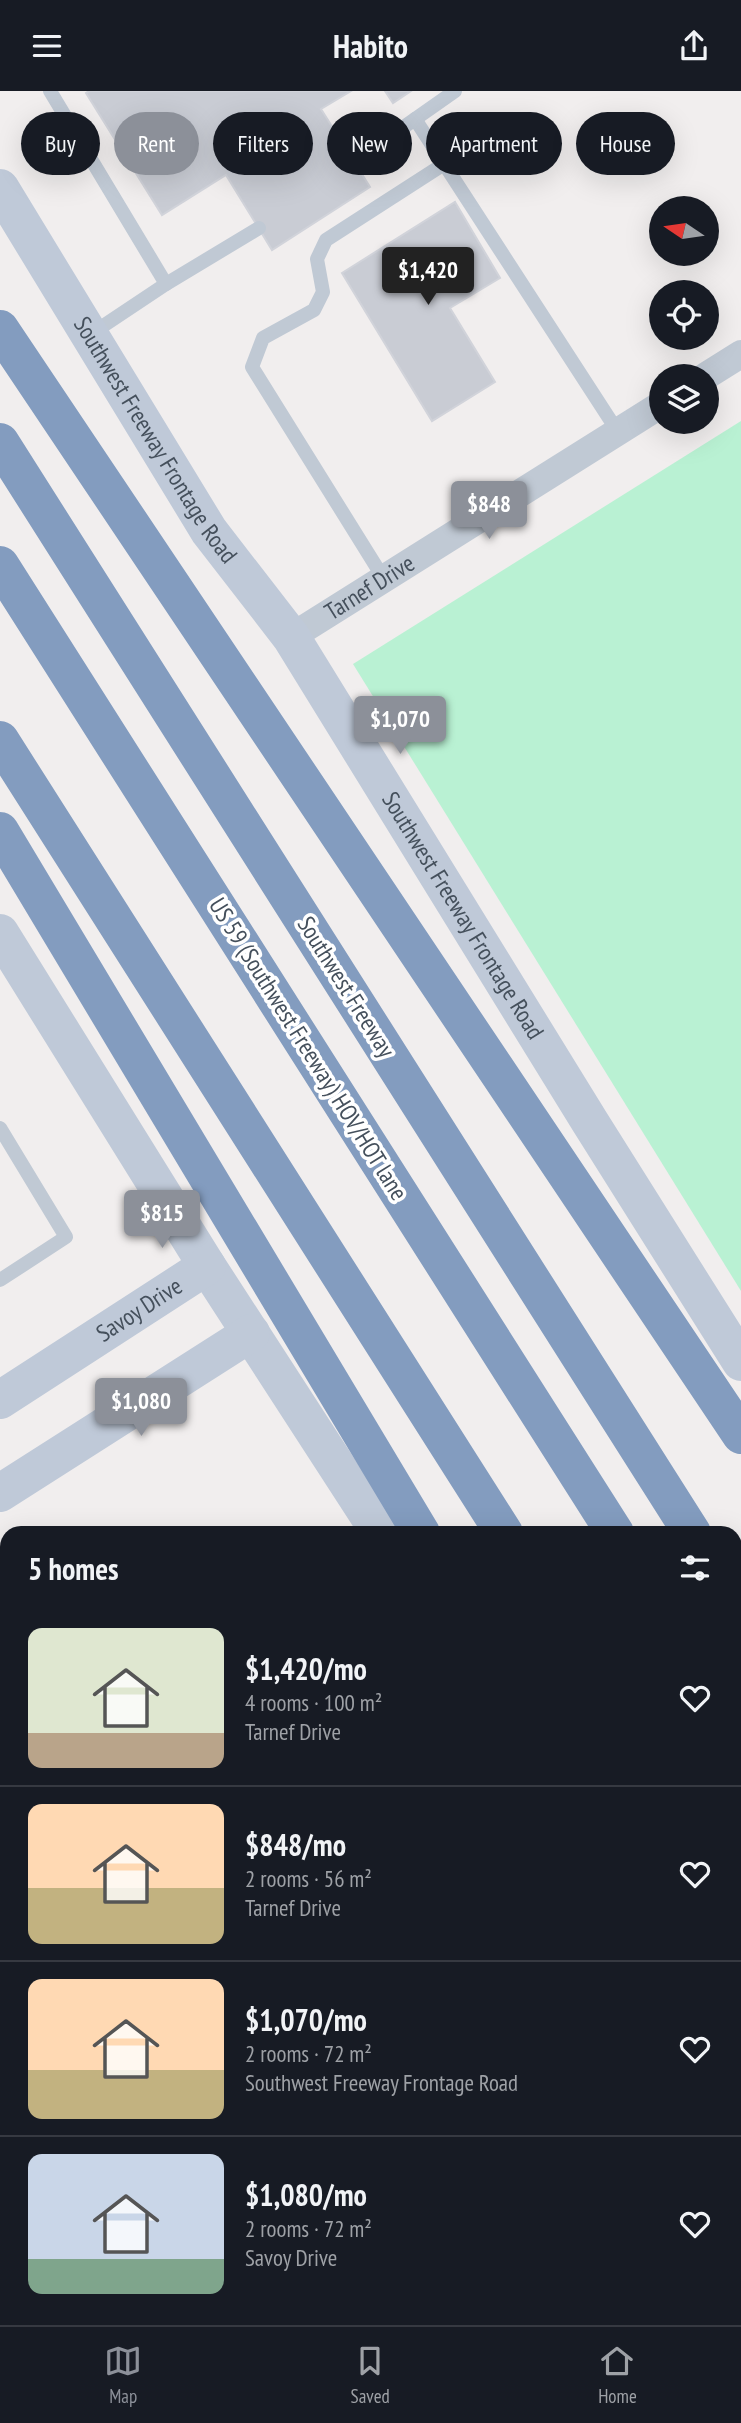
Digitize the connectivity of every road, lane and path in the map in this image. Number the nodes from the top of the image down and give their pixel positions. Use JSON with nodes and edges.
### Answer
{"nodes":[{"id":1,"x":50,"y":91,"type":"edge"},
{"id":2,"x":455,"y":91,"type":"edge"},
{"id":3,"x":415,"y":119,"type":"junction"},
{"id":4,"x":412,"y":121,"type":"edge"},
{"id":5,"x":426,"y":136,"type":"edge"},
{"id":6,"x":427,"y":175,"type":"edge"},
{"id":7,"x":451,"y":175,"type":"edge"},
{"id":8,"x":0,"y":188,"type":"edge"},
{"id":9,"x":259,"y":228,"type":"dead end"},
{"id":10,"x":166,"y":284,"type":"junction"},
{"id":11,"x":0,"y":329,"type":"edge"},
{"id":12,"x":90,"y":335,"type":"junction"},
{"id":13,"x":741,"y":354,"type":"edge"},
{"id":14,"x":719,"y":368,"type":"edge"},
{"id":15,"x":649,"y":412,"type":"edge"},
{"id":16,"x":618,"y":432,"type":"junction"},
{"id":17,"x":0,"y":442,"type":"edge"},
{"id":18,"x":0,"y":565,"type":"edge"},
{"id":19,"x":384,"y":579,"type":"junction"},
{"id":20,"x":291,"y":637,"type":"junction"},
{"id":21,"x":0,"y":740,"type":"edge"},
{"id":22,"x":0,"y":831,"type":"edge"},
{"id":23,"x":0,"y":933,"type":"edge"},
{"id":24,"x":0,"y":1128,"type":"edge"},
{"id":25,"x":207,"y":1266,"type":"junction"},
{"id":26,"x":0,"y":1280,"type":"edge"},
{"id":27,"x":251,"y":1333,"type":"junction"},
{"id":28,"x":741,"y":1362,"type":"edge"},
{"id":29,"x":0,"y":1400,"type":"edge"},
{"id":30,"x":741,"y":1435,"type":"edge"},
{"id":31,"x":0,"y":1493,"type":"edge"},
{"id":32,"x":375,"y":1526,"type":"edge"},
{"id":33,"x":417,"y":1526,"type":"edge"},
{"id":34,"x":501,"y":1526,"type":"edge"},
{"id":35,"x":611,"y":1526,"type":"edge"},
{"id":36,"x":688,"y":1526,"type":"edge"}],
"edges":[{"from":1,"to":10,"type":"lane"},
{"from":2,"to":3,"type":"lane"},
{"from":3,"to":4,"type":"lane"},
{"from":3,"to":5,"type":"lane"},
{"from":6,"to":19,"type":"lane"},
{"from":7,"to":16,"type":"lane"},
{"from":8,"to":12,"type":"main road","name":"Southwest Freeway Frontage Road"},
{"from":9,"to":10,"type":"lane"},
{"from":10,"to":12,"type":"lane"},
{"from":11,"to":30,"type":"highway"},
{"from":12,"to":20,"type":"main road","name":"Southwest Freeway Frontage Road"},
{"from":13,"to":14,"type":"street"},
{"from":15,"to":16,"type":"street","name":"Tarnef Drive"},
{"from":16,"to":19,"type":"street","name":"Tarnef Drive"},
{"from":17,"to":36,"type":"highway","name":"Southwest Freeway"},
{"from":18,"to":35,"type":"highway","name":"US 59 (Southwest Freeway) HOV/HOT lane"},
{"from":19,"to":20,"type":"street","name":"Tarnef Drive"},
{"from":20,"to":28,"type":"main road","name":"Southwest Freeway Frontage Road"},
{"from":21,"to":34,"type":"highway"},
{"from":22,"to":33,"type":"highway"},
{"from":23,"to":25,"type":"main road"},
{"from":24,"to":26,"type":"lane"},
{"from":25,"to":27,"type":"main road"},
{"from":25,"to":29,"type":"main road","name":"Savoy Drive"},
{"from":27,"to":31,"type":"main road"},
{"from":27,"to":32,"type":"main road"}]}
